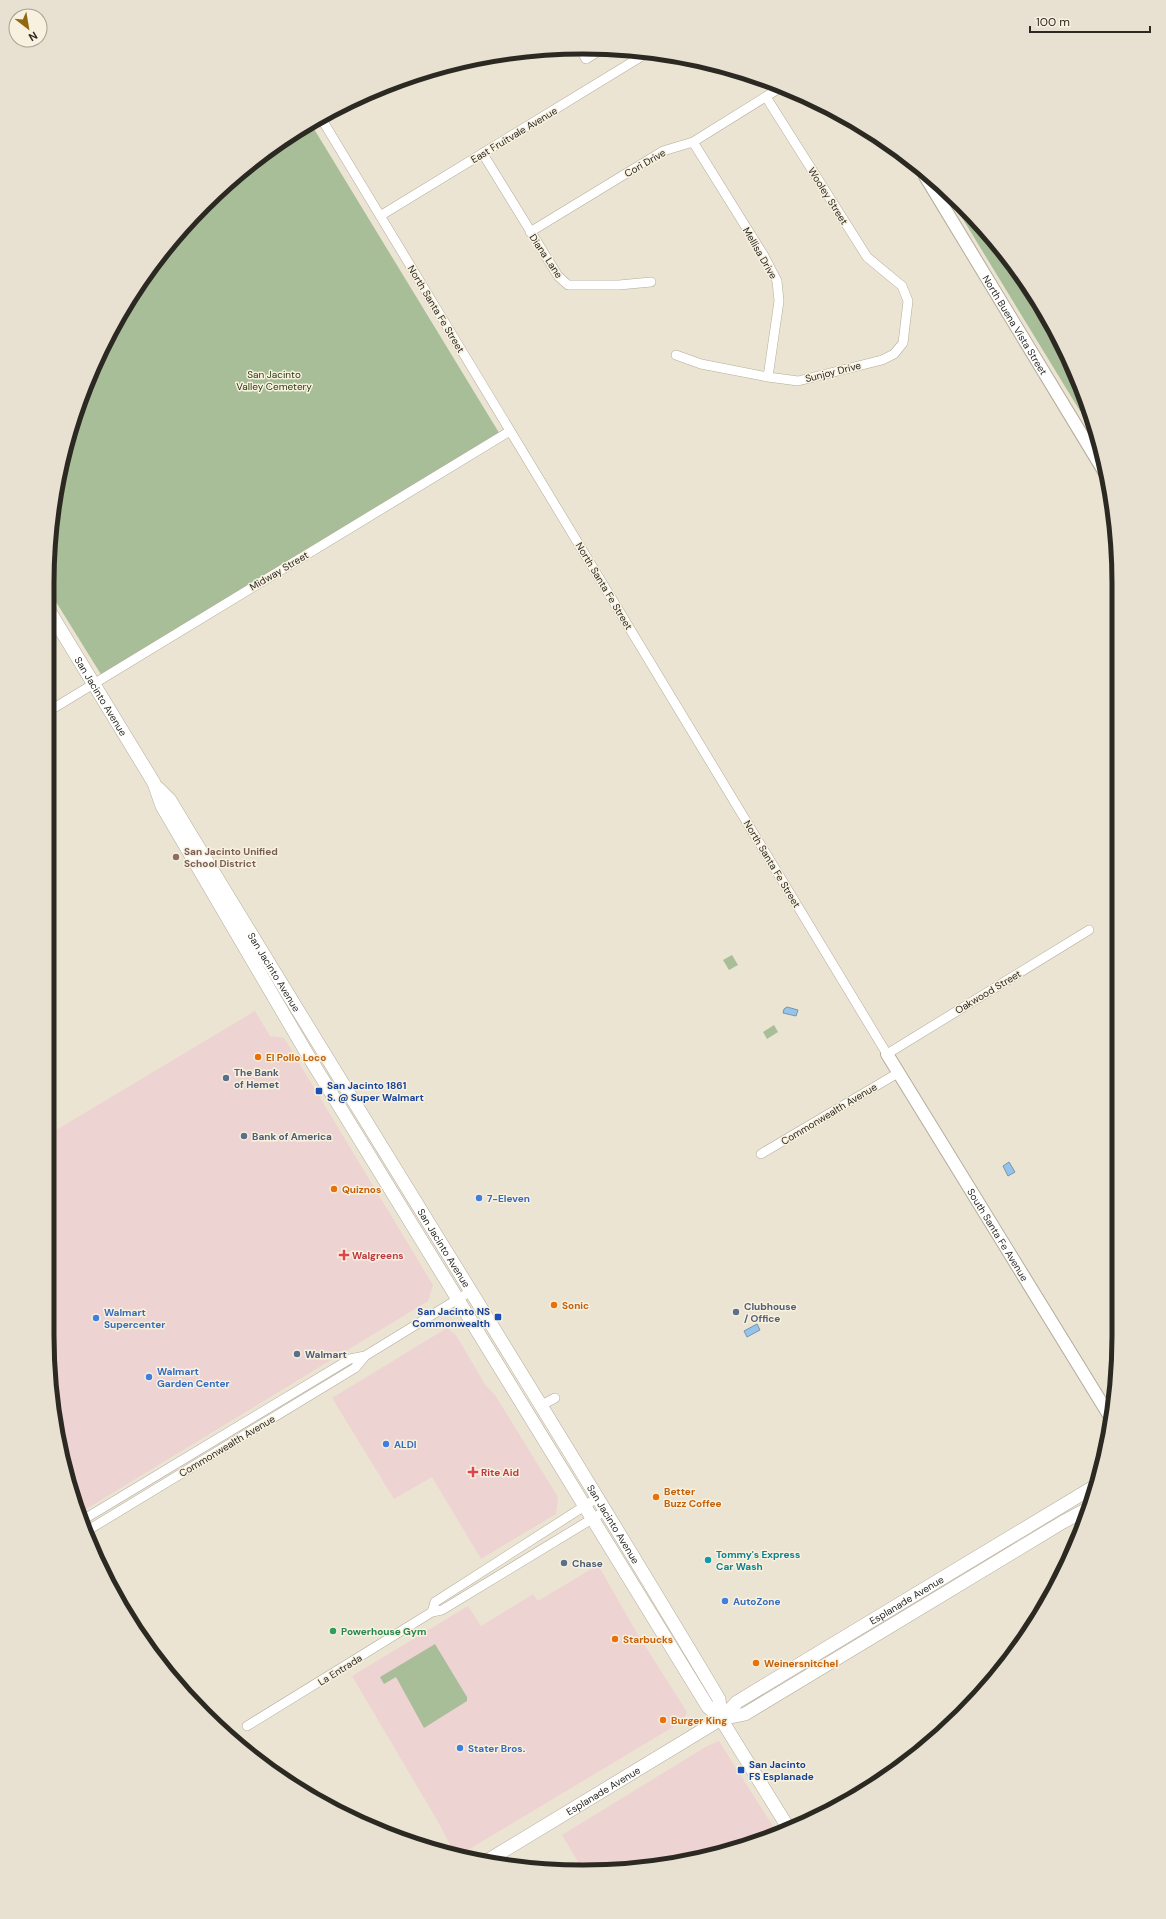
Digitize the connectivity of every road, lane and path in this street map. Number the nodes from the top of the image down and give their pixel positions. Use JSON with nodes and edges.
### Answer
{"nodes":[{"id":1,"x":583,"y":54,"type":"edge"},
{"id":2,"x":594,"y":54,"type":"edge"},
{"id":3,"x":636,"y":57,"type":"edge"},
{"id":4,"x":776,"y":91,"type":"edge"},
{"id":5,"x":766,"y":97,"type":"junction"},
{"id":6,"x":324,"y":122,"type":"edge"},
{"id":7,"x":693,"y":142,"type":"junction"},
{"id":8,"x":483,"y":154,"type":"junction"},
{"id":9,"x":929,"y":183,"type":"edge"},
{"id":10,"x":380,"y":216,"type":"junction"},
{"id":11,"x":530,"y":232,"type":"junction"},
{"id":12,"x":650,"y":282,"type":"dead end"},
{"id":13,"x":902,"y":286,"type":"joint"},
{"id":14,"x":676,"y":354,"type":"dead end"},
{"id":15,"x":768,"y":377,"type":"junction"},
{"id":16,"x":510,"y":431,"type":"junction"},
{"id":17,"x":1097,"y":460,"type":"edge"},
{"id":18,"x":54,"y":619,"type":"edge"},
{"id":19,"x":94,"y":684,"type":"junction"},
{"id":20,"x":54,"y":708,"type":"edge"},
{"id":21,"x":154,"y":783,"type":"junction"},
{"id":22,"x":1089,"y":930,"type":"dead end"},
{"id":23,"x":887,"y":1054,"type":"junction"},
{"id":24,"x":898,"y":1073,"type":"junction"},
{"id":25,"x":358,"y":1137,"type":"junction"},
{"id":26,"x":761,"y":1154,"type":"dead end"},
{"id":27,"x":409,"y":1192,"type":"junction"},
{"id":28,"x":471,"y":1291,"type":"junction"},
{"id":29,"x":458,"y":1300,"type":"junction"},
{"id":30,"x":365,"y":1356,"type":"junction"},
{"id":31,"x":555,"y":1398,"type":"dead end"},
{"id":32,"x":542,"y":1405,"type":"junction"},
{"id":33,"x":1106,"y":1410,"type":"edge"},
{"id":34,"x":1089,"y":1490,"type":"edge"},
{"id":35,"x":597,"y":1498,"type":"junction"},
{"id":36,"x":584,"y":1506,"type":"junction"},
{"id":37,"x":605,"y":1511,"type":"junction"},
{"id":38,"x":1082,"y":1512,"type":"edge"},
{"id":39,"x":86,"y":1518,"type":"edge"},
{"id":40,"x":592,"y":1519,"type":"junction"},
{"id":41,"x":90,"y":1529,"type":"edge"},
{"id":42,"x":432,"y":1612,"type":"junction"},
{"id":43,"x":722,"y":1719,"type":"junction"},
{"id":44,"x":247,"y":1726,"type":"dead end"},
{"id":45,"x":786,"y":1824,"type":"edge"},
{"id":46,"x":493,"y":1857,"type":"edge"}],
"edges":[{"from":1,"to":2,"type":"street"},
{"from":3,"to":8,"type":"street","name":"East Fruitvale Avenue"},
{"from":4,"to":5,"type":"street","name":"Cori Drive"},
{"from":5,"to":7,"type":"street","name":"Cori Drive"},
{"from":5,"to":13,"type":"street","name":"Wooley Street"},
{"from":6,"to":10,"type":"street","name":"North Santa Fe Street"},
{"from":7,"to":11,"type":"street","name":"Cori Drive"},
{"from":7,"to":15,"type":"street","name":"Mellisa Drive"},
{"from":8,"to":10,"type":"street","name":"East Fruitvale Avenue"},
{"from":8,"to":11,"type":"street","name":"Diana Lane"},
{"from":9,"to":17,"type":"street","name":"North Buena Vista Street"},
{"from":10,"to":16,"type":"street","name":"North Santa Fe Street"},
{"from":11,"to":12,"type":"street","name":"Diana Lane"},
{"from":13,"to":15,"type":"street","name":"Sunjoy Drive"},
{"from":14,"to":15,"type":"street","name":"Sunjoy Drive"},
{"from":16,"to":19,"type":"street","name":"Midway Street"},
{"from":16,"to":23,"type":"street","name":"North Santa Fe Street"},
{"from":18,"to":19,"type":"main road","name":"San Jacinto Avenue"},
{"from":19,"to":20,"type":"street","name":"Midway Street"},
{"from":19,"to":21,"type":"main road","name":"San Jacinto Avenue"},
{"from":21,"to":25,"type":"main road","name":"San Jacinto Avenue"},
{"from":21,"to":27,"type":"main road","name":"San Jacinto Avenue"},
{"from":22,"to":23,"type":"street","name":"Oakwood Street"},
{"from":23,"to":24,"type":"street","name":"South Santa Fe Avenue"},
{"from":24,"to":26,"type":"street","name":"Commonwealth Avenue"},
{"from":24,"to":33,"type":"street","name":"South Santa Fe Avenue"},
{"from":25,"to":27,"type":"main road"},
{"from":25,"to":29,"type":"main road","name":"San Jacinto Avenue"},
{"from":27,"to":28,"type":"main road","name":"San Jacinto Avenue"},
{"from":28,"to":29,"type":"street","name":"Commonwealth Avenue"},
{"from":28,"to":32,"type":"main road","name":"San Jacinto Avenue"},
{"from":29,"to":30,"type":"street","name":"Commonwealth Avenue"},
{"from":29,"to":36,"type":"main road","name":"San Jacinto Avenue"},
{"from":30,"to":39,"type":"street","name":"Commonwealth Avenue"},
{"from":30,"to":41,"type":"street","name":"Commonwealth Avenue"},
{"from":31,"to":32,"type":"street"},
{"from":32,"to":35,"type":"main road","name":"San Jacinto Avenue"},
{"from":34,"to":43,"type":"main road","name":"Esplanade Avenue"},
{"from":35,"to":36,"type":"street","name":"La Entrada"},
{"from":35,"to":37,"type":"main road","name":"San Jacinto Avenue"},
{"from":36,"to":40,"type":"main road","name":"San Jacinto Avenue"},
{"from":36,"to":42,"type":"street","name":"La Entrada"},
{"from":37,"to":40,"type":"street","name":"La Entrada"},
{"from":37,"to":43,"type":"main road","name":"San Jacinto Avenue"},
{"from":38,"to":43,"type":"main road","name":"Esplanade Avenue"},
{"from":40,"to":42,"type":"street","name":"La Entrada"},
{"from":40,"to":43,"type":"main road","name":"San Jacinto Avenue"},
{"from":42,"to":44,"type":"street","name":"La Entrada"},
{"from":43,"to":45,"type":"main road","name":"San Jacinto Avenue"},
{"from":43,"to":46,"type":"main road","name":"Esplanade Avenue"}]}
